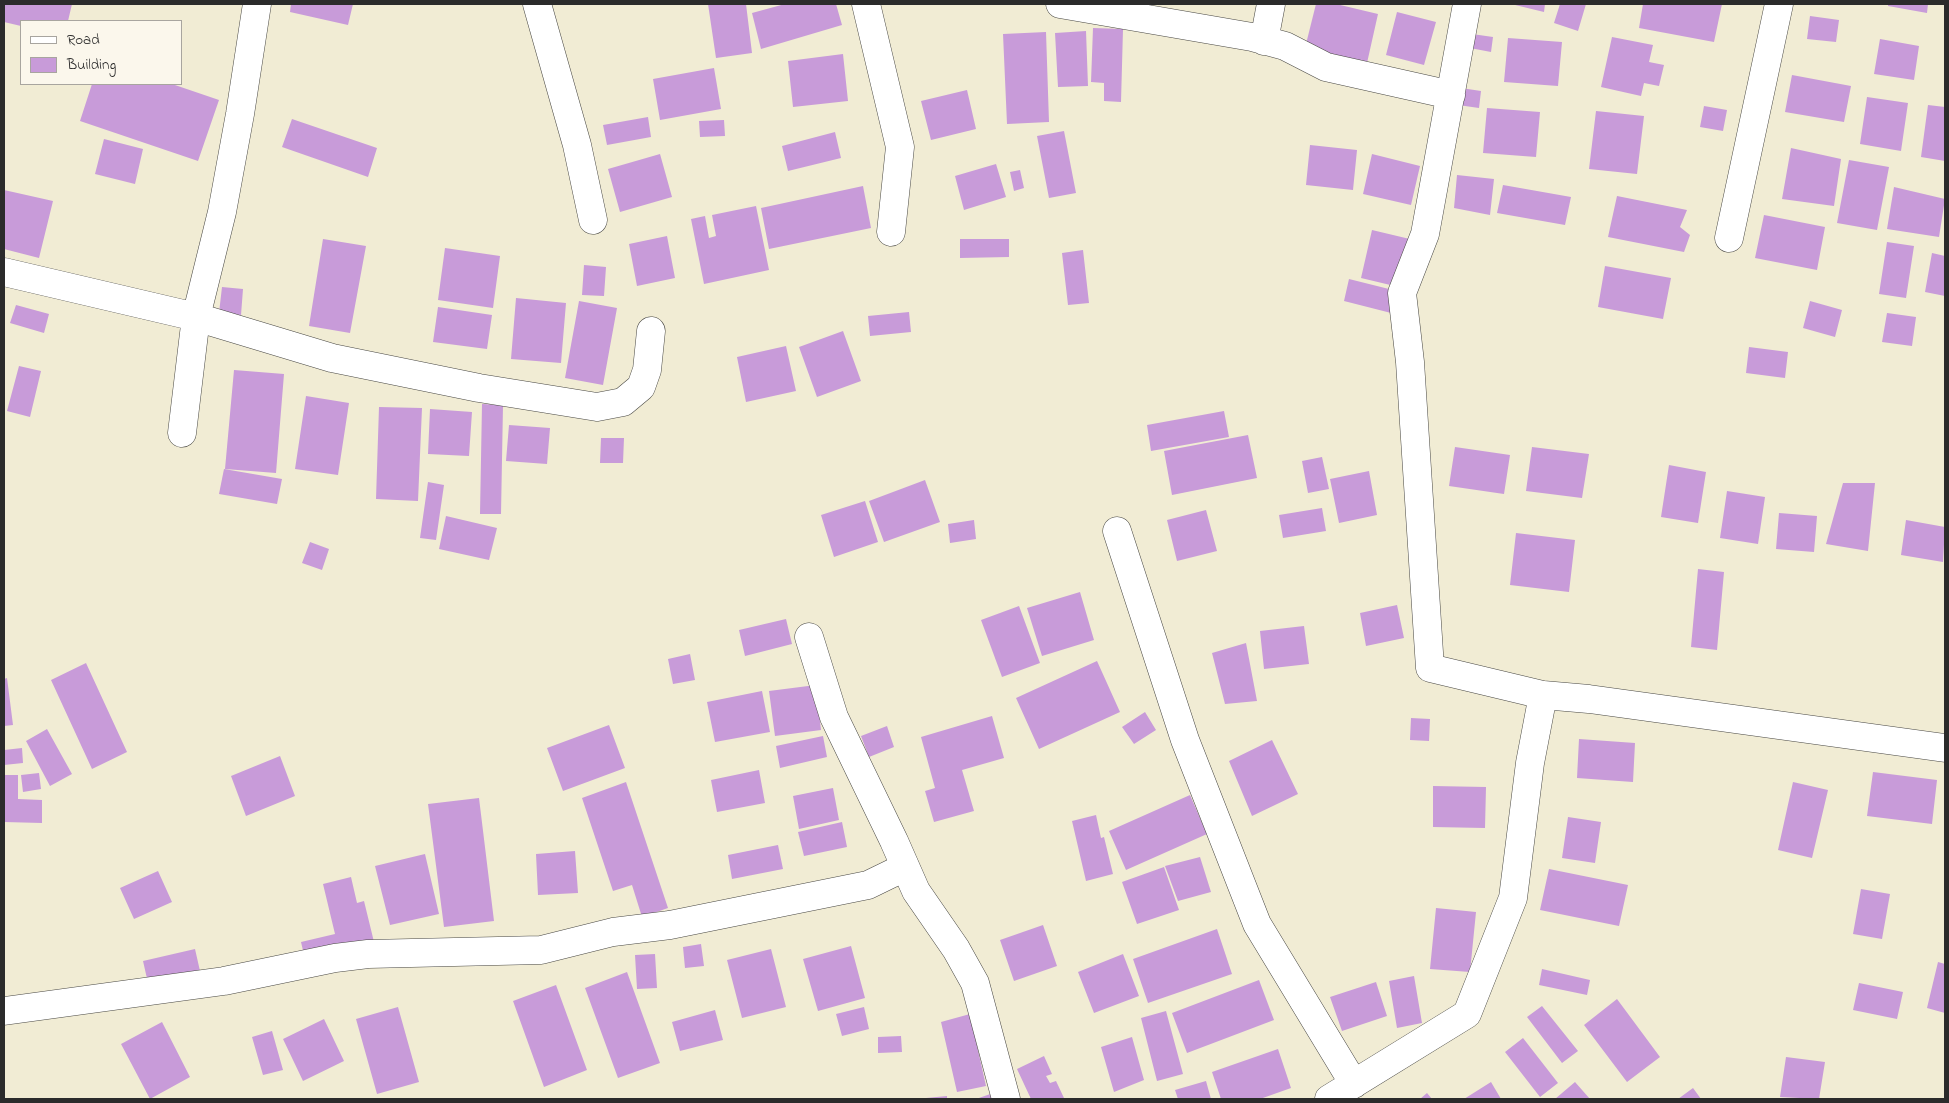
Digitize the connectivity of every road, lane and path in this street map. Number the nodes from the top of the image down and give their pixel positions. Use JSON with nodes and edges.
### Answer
{"nodes":[{"id":1,"x":257,"y":4,"type":"edge"},
{"id":2,"x":536,"y":4,"type":"edge"},
{"id":3,"x":866,"y":4,"type":"edge"},
{"id":4,"x":1060,"y":4,"type":"edge"},
{"id":5,"x":1271,"y":4,"type":"edge"},
{"id":6,"x":1467,"y":4,"type":"edge"},
{"id":7,"x":1779,"y":4,"type":"edge"},
{"id":8,"x":1264,"y":41,"type":"junction"},
{"id":9,"x":1451,"y":95,"type":"junction"},
{"id":10,"x":592,"y":220,"type":"dead end"},
{"id":11,"x":891,"y":232,"type":"dead end"},
{"id":12,"x":1729,"y":238,"type":"dead end"},
{"id":13,"x":4,"y":272,"type":"edge"},
{"id":14,"x":196,"y":317,"type":"junction"},
{"id":15,"x":651,"y":331,"type":"dead end"},
{"id":16,"x":182,"y":434,"type":"dead end"},
{"id":17,"x":1118,"y":530,"type":"dead end"},
{"id":18,"x":809,"y":637,"type":"dead end"},
{"id":19,"x":1543,"y":695,"type":"junction"},
{"id":20,"x":1945,"y":748,"type":"edge"},
{"id":21,"x":905,"y":867,"type":"junction"},
{"id":22,"x":4,"y":1011,"type":"edge"},
{"id":23,"x":1354,"y":1084,"type":"junction"},
{"id":24,"x":1006,"y":1099,"type":"edge"},
{"id":25,"x":1329,"y":1099,"type":"edge"}],
"edges":[{"from":1,"to":14,"type":"street"},
{"from":2,"to":10,"type":"street"},
{"from":3,"to":11,"type":"street"},
{"from":4,"to":8,"type":"street"},
{"from":5,"to":8,"type":"street"},
{"from":6,"to":9,"type":"street"},
{"from":7,"to":12,"type":"street"},
{"from":8,"to":9,"type":"street"},
{"from":9,"to":19,"type":"street"},
{"from":13,"to":14,"type":"street"},
{"from":14,"to":15,"type":"street"},
{"from":14,"to":16,"type":"street"},
{"from":17,"to":23,"type":"street"},
{"from":18,"to":21,"type":"street"},
{"from":19,"to":20,"type":"street"},
{"from":19,"to":23,"type":"street"},
{"from":21,"to":22,"type":"street"},
{"from":21,"to":24,"type":"street"},
{"from":23,"to":25,"type":"street"}]}
